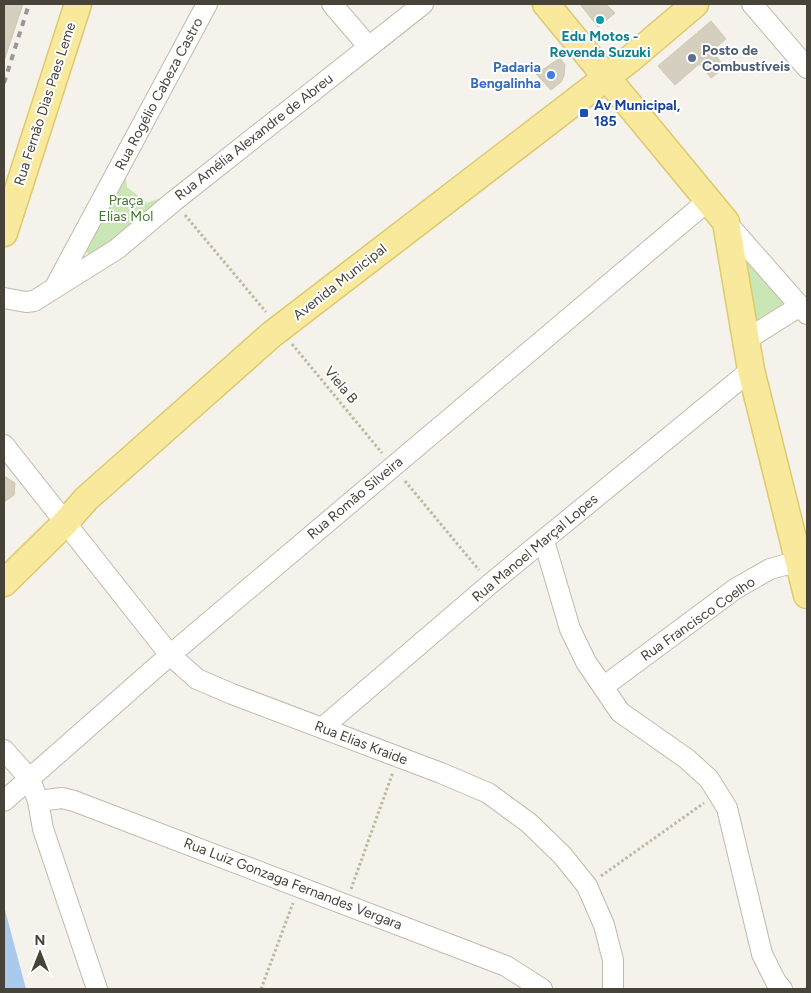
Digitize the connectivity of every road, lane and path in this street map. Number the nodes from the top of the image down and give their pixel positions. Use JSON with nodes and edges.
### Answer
{"nodes":[{"id":1,"x":78,"y":4,"type":"edge"},
{"id":2,"x":208,"y":4,"type":"edge"},
{"id":3,"x":332,"y":4,"type":"edge"},
{"id":4,"x":423,"y":4,"type":"edge"},
{"id":5,"x":546,"y":4,"type":"edge"},
{"id":6,"x":695,"y":4,"type":"edge"},
{"id":7,"x":752,"y":4,"type":"edge"},
{"id":8,"x":368,"y":46,"type":"junction"},
{"id":9,"x":807,"y":68,"type":"edge"},
{"id":10,"x":606,"y":77,"type":"junction"},
{"id":11,"x":710,"y":199,"type":"junction"},
{"id":12,"x":174,"y":201,"type":"junction"},
{"id":13,"x":726,"y":222,"type":"junction"},
{"id":14,"x":4,"y":233,"type":"edge"},
{"id":15,"x":79,"y":243,"type":"junction"},
{"id":16,"x":98,"y":261,"type":"junction"},
{"id":17,"x":54,"y":289,"type":"junction"},
{"id":18,"x":4,"y":298,"type":"edge"},
{"id":19,"x":804,"y":310,"type":"edge"},
{"id":20,"x":279,"y":328,"type":"junction"},
{"id":21,"x":746,"y":340,"type":"junction"},
{"id":22,"x":751,"y":370,"type":"junction"},
{"id":23,"x":4,"y":445,"type":"edge"},
{"id":24,"x":393,"y":466,"type":"junction"},
{"id":25,"x":65,"y":524,"type":"junction"},
{"id":26,"x":544,"y":541,"type":"junction"},
{"id":27,"x":803,"y":563,"type":"edge"},
{"id":28,"x":4,"y":583,"type":"edge"},
{"id":29,"x":490,"y":584,"type":"junction"},
{"id":30,"x":807,"y":595,"type":"edge"},
{"id":31,"x":170,"y":655,"type":"junction"},
{"id":32,"x":603,"y":688,"type":"junction"},
{"id":33,"x":322,"y":728,"type":"junction"},
{"id":34,"x":4,"y":750,"type":"edge"},
{"id":35,"x":398,"y":758,"type":"junction"},
{"id":36,"x":30,"y":779,"type":"junction"},
{"id":37,"x":718,"y":793,"type":"junction"},
{"id":38,"x":38,"y":801,"type":"junction"},
{"id":39,"x":4,"y":802,"type":"edge"},
{"id":40,"x":587,"y":886,"type":"junction"},
{"id":41,"x":299,"y":887,"type":"junction"},
{"id":42,"x":346,"y":903,"type":"junction"},
{"id":43,"x":102,"y":987,"type":"edge"},
{"id":44,"x":261,"y":989,"type":"edge"},
{"id":45,"x":542,"y":989,"type":"edge"},
{"id":46,"x":613,"y":989,"type":"edge"},
{"id":47,"x":782,"y":989,"type":"edge"}],
"edges":[{"from":1,"to":14,"type":"main road","name":"Rua Fernão Dias Paes Leme"},
{"from":2,"to":15,"type":"street","name":"Rua Rogélio Cabeza Castro"},
{"from":3,"to":8,"type":"street"},
{"from":4,"to":8,"type":"street","name":"Rua Amélia Alexandre de Abreu"},
{"from":5,"to":10,"type":"main road"},
{"from":6,"to":10,"type":"main road","name":"Avenida Municipal"},
{"from":7,"to":9,"type":"street"},
{"from":8,"to":12,"type":"street","name":"Rua Amélia Alexandre de Abreu"},
{"from":10,"to":11,"type":"main road"},
{"from":10,"to":20,"type":"main road","name":"Avenida Municipal"},
{"from":11,"to":13,"type":"main road"},
{"from":11,"to":24,"type":"street","name":"Rua Romão Silveira"},
{"from":12,"to":16,"type":"street","name":"Rua Amélia Alexandre de Abreu"},
{"from":12,"to":20,"type":"path","name":"Viela B"},
{"from":13,"to":19,"type":"street"},
{"from":13,"to":21,"type":"main road"},
{"from":15,"to":16,"type":"street"},
{"from":15,"to":17,"type":"street","name":"Rua Rogélio Cabeza Castro"},
{"from":16,"to":17,"type":"street","name":"Rua Amélia Alexandre de Abreu"},
{"from":17,"to":18,"type":"street","name":"Rua Amélia Alexandre de Abreu"},
{"from":19,"to":21,"type":"street"},
{"from":20,"to":24,"type":"path","name":"Viela B"},
{"from":20,"to":25,"type":"main road","name":"Avenida Municipal"},
{"from":21,"to":22,"type":"main road"},
{"from":22,"to":26,"type":"street","name":"Rua Manoel Marçal Lopes"},
{"from":22,"to":27,"type":"main road"},
{"from":23,"to":25,"type":"street","name":"Rua Elias Kraide"},
{"from":24,"to":29,"type":"path","name":"Viela B"},
{"from":24,"to":31,"type":"street","name":"Rua Romão Silveira"},
{"from":25,"to":28,"type":"main road","name":"Avenida Municipal"},
{"from":25,"to":31,"type":"street","name":"Rua Elias Kraide"},
{"from":26,"to":29,"type":"street","name":"Rua Manoel Marçal Lopes"},
{"from":26,"to":32,"type":"street"},
{"from":27,"to":30,"type":"main road"},
{"from":27,"to":32,"type":"street","name":"Rua Francisco Coelho"},
{"from":29,"to":33,"type":"street","name":"Rua Manoel Marçal Lopes"},
{"from":31,"to":33,"type":"street","name":"Rua Elias Kraide"},
{"from":31,"to":36,"type":"street","name":"Rua Romão Silveira"},
{"from":32,"to":37,"type":"street"},
{"from":33,"to":35,"type":"street","name":"Rua Elias Kraide"},
{"from":34,"to":36,"type":"street"},
{"from":35,"to":40,"type":"street","name":"Rua Elias Kraide"},
{"from":35,"to":42,"type":"path"},
{"from":36,"to":38,"type":"street"},
{"from":36,"to":39,"type":"street","name":"Rua Romão Silveira"},
{"from":37,"to":40,"type":"path"},
{"from":37,"to":47,"type":"street"},
{"from":38,"to":41,"type":"street","name":"Rua Luiz Gonzaga Fernandes Vergara"},
{"from":38,"to":43,"type":"street"},
{"from":40,"to":46,"type":"street","name":"Rua Elias Kraide"},
{"from":41,"to":42,"type":"street","name":"Rua Luiz Gonzaga Fernandes Vergara"},
{"from":41,"to":44,"type":"path"},
{"from":42,"to":45,"type":"street","name":"Rua Luiz Gonzaga Fernandes Vergara"}]}
